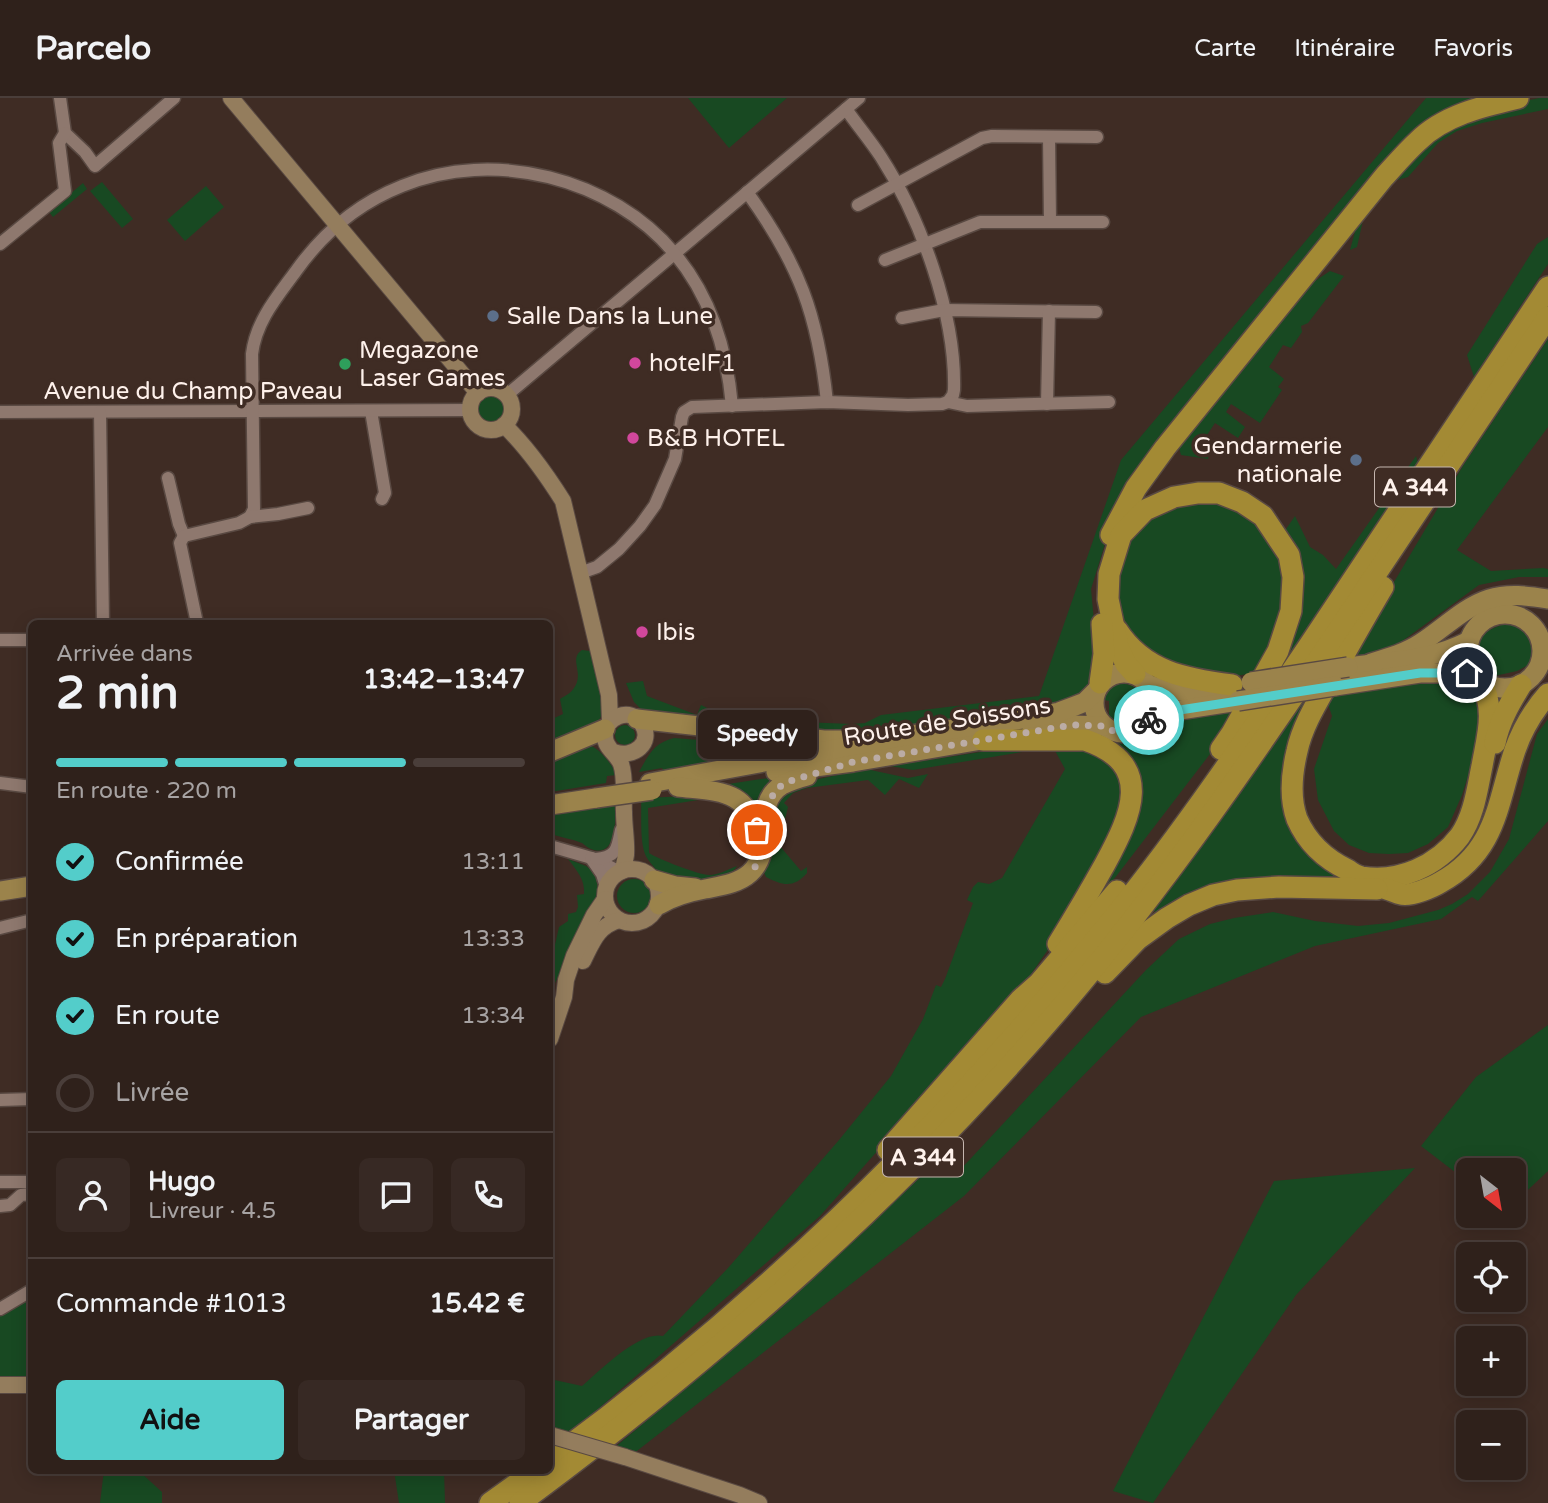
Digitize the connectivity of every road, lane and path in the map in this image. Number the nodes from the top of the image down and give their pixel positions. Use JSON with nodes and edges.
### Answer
{"nodes":[{"id":1,"x":60,"y":98,"type":"edge"},
{"id":2,"x":174,"y":98,"type":"edge"},
{"id":3,"x":231,"y":98,"type":"edge"},
{"id":4,"x":859,"y":98,"type":"edge"},
{"id":5,"x":1518,"y":98,"type":"edge"},
{"id":6,"x":846,"y":109,"type":"junction"},
{"id":7,"x":65,"y":134,"type":"junction"},
{"id":8,"x":1049,"y":137,"type":"junction"},
{"id":9,"x":1097,"y":137,"type":"dead end"},
{"id":10,"x":897,"y":184,"type":"junction"},
{"id":11,"x":747,"y":192,"type":"junction"},
{"id":12,"x":858,"y":205,"type":"dead end"},
{"id":13,"x":1050,"y":221,"type":"junction"},
{"id":14,"x":1103,"y":222,"type":"dead end"},
{"id":15,"x":337,"y":225,"type":"junction"},
{"id":16,"x":924,"y":243,"type":"junction"},
{"id":17,"x":0,"y":244,"type":"edge"},
{"id":18,"x":675,"y":254,"type":"junction"},
{"id":19,"x":885,"y":260,"type":"dead end"},
{"id":20,"x":1548,"y":287,"type":"edge"},
{"id":21,"x":944,"y":310,"type":"junction"},
{"id":22,"x":1049,"y":311,"type":"junction"},
{"id":23,"x":1096,"y":312,"type":"dead end"},
{"id":24,"x":1548,"y":317,"type":"edge"},
{"id":25,"x":902,"y":318,"type":"dead end"},
{"id":26,"x":478,"y":393,"type":"junction"},
{"id":27,"x":507,"y":395,"type":"junction"},
{"id":28,"x":827,"y":402,"type":"junction"},
{"id":29,"x":948,"y":402,"type":"junction"},
{"id":30,"x":1109,"y":402,"type":"dead end"},
{"id":31,"x":1048,"y":404,"type":"junction"},
{"id":32,"x":732,"y":406,"type":"junction"},
{"id":33,"x":471,"y":410,"type":"junction"},
{"id":34,"x":253,"y":411,"type":"junction"},
{"id":35,"x":371,"y":411,"type":"junction"},
{"id":36,"x":0,"y":412,"type":"edge"},
{"id":37,"x":100,"y":412,"type":"junction"},
{"id":38,"x":1480,"y":419,"type":"junction"},
{"id":39,"x":505,"y":425,"type":"junction"},
{"id":40,"x":168,"y":478,"type":"dead end"},
{"id":41,"x":382,"y":499,"type":"dead end"},
{"id":42,"x":308,"y":508,"type":"dead end"},
{"id":43,"x":250,"y":517,"type":"junction"},
{"id":44,"x":184,"y":536,"type":"junction"},
{"id":45,"x":580,"y":573,"type":"junction"},
{"id":46,"x":1548,"y":599,"type":"edge"},
{"id":47,"x":103,"y":620,"type":"edge"},
{"id":48,"x":196,"y":620,"type":"edge"},
{"id":49,"x":1112,"y":622,"type":"junction"},
{"id":50,"x":1540,"y":627,"type":"edge"},
{"id":51,"x":0,"y":640,"type":"edge"},
{"id":52,"x":28,"y":640,"type":"edge"},
{"id":53,"x":1469,"y":641,"type":"junction"},
{"id":54,"x":1544,"y":659,"type":"edge"},
{"id":55,"x":1371,"y":663,"type":"junction"},
{"id":56,"x":1477,"y":676,"type":"junction"},
{"id":57,"x":1142,"y":680,"type":"junction"},
{"id":58,"x":1521,"y":685,"type":"junction"},
{"id":59,"x":1098,"y":688,"type":"junction"},
{"id":60,"x":1240,"y":689,"type":"junction"},
{"id":61,"x":1548,"y":694,"type":"edge"},
{"id":62,"x":634,"y":717,"type":"junction"},
{"id":63,"x":1151,"y":717,"type":"junction"},
{"id":64,"x":608,"y":725,"type":"junction"},
{"id":65,"x":1104,"y":726,"type":"junction"},
{"id":66,"x":905,"y":736,"type":"junction"},
{"id":67,"x":983,"y":740,"type":"junction"},
{"id":68,"x":553,"y":750,"type":"edge"},
{"id":69,"x":638,"y":750,"type":"junction"},
{"id":70,"x":614,"y":752,"type":"junction"},
{"id":71,"x":853,"y":762,"type":"junction"},
{"id":72,"x":0,"y":783,"type":"edge"},
{"id":73,"x":28,"y":786,"type":"edge"},
{"id":74,"x":651,"y":787,"type":"junction"},
{"id":75,"x":678,"y":787,"type":"junction"},
{"id":76,"x":596,"y":794,"type":"junction"},
{"id":77,"x":553,"y":798,"type":"edge"},
{"id":78,"x":553,"y":804,"type":"edge"},
{"id":79,"x":624,"y":814,"type":"junction"},
{"id":80,"x":553,"y":847,"type":"edge"},
{"id":81,"x":593,"y":859,"type":"junction"},
{"id":82,"x":755,"y":867,"type":"junction"},
{"id":83,"x":621,"y":871,"type":"junction"},
{"id":84,"x":648,"y":875,"type":"junction"},
{"id":85,"x":28,"y":880,"type":"edge"},
{"id":86,"x":0,"y":884,"type":"edge"},
{"id":87,"x":28,"y":887,"type":"edge"},
{"id":88,"x":1386,"y":888,"type":"junction"},
{"id":89,"x":703,"y":889,"type":"junction"},
{"id":90,"x":0,"y":891,"type":"edge"},
{"id":91,"x":606,"y":893,"type":"junction"},
{"id":92,"x":659,"y":905,"type":"junction"},
{"id":93,"x":619,"y":920,"type":"junction"},
{"id":94,"x":28,"y":921,"type":"edge"},
{"id":95,"x":0,"y":928,"type":"edge"},
{"id":96,"x":564,"y":997,"type":"junction"},
{"id":97,"x":1021,"y":999,"type":"junction"},
{"id":98,"x":1062,"y":1006,"type":"junction"},
{"id":99,"x":553,"y":1031,"type":"edge"},
{"id":100,"x":28,"y":1099,"type":"edge"},
{"id":101,"x":0,"y":1100,"type":"edge"},
{"id":102,"x":0,"y":1182,"type":"edge"},
{"id":103,"x":28,"y":1182,"type":"edge"},
{"id":104,"x":28,"y":1194,"type":"edge"},
{"id":105,"x":0,"y":1206,"type":"edge"},
{"id":106,"x":780,"y":1272,"type":"junction"},
{"id":107,"x":28,"y":1292,"type":"edge"},
{"id":108,"x":3,"y":1305,"type":"edge"},
{"id":109,"x":0,"y":1385,"type":"edge"},
{"id":110,"x":28,"y":1385,"type":"edge"},
{"id":111,"x":553,"y":1436,"type":"edge"},
{"id":112,"x":553,"y":1458,"type":"edge"},
{"id":113,"x":530,"y":1474,"type":"edge"},
{"id":114,"x":490,"y":1503,"type":"edge"},
{"id":115,"x":520,"y":1503,"type":"edge"},
{"id":116,"x":759,"y":1503,"type":"edge"}],
"edges":[{"from":1,"to":7,"type":"street"},
{"from":2,"to":7,"type":"street"},
{"from":3,"to":15,"type":"street"},
{"from":4,"to":6,"type":"street"},
{"from":5,"to":59,"type":"highway"},
{"from":6,"to":10,"type":"street"},
{"from":6,"to":11,"type":"street"},
{"from":7,"to":17,"type":"street"},
{"from":8,"to":9,"type":"street"},
{"from":8,"to":10,"type":"street"},
{"from":8,"to":13,"type":"street"},
{"from":10,"to":12,"type":"street"},
{"from":10,"to":16,"type":"street"},
{"from":11,"to":18,"type":"street"},
{"from":11,"to":28,"type":"street"},
{"from":13,"to":14,"type":"street"},
{"from":13,"to":16,"type":"street"},
{"from":15,"to":18,"type":"street"},
{"from":15,"to":26,"type":"street"},
{"from":15,"to":34,"type":"street"},
{"from":16,"to":19,"type":"street"},
{"from":16,"to":21,"type":"street"},
{"from":18,"to":27,"type":"street"},
{"from":18,"to":32,"type":"street"},
{"from":20,"to":106,"type":"highway","number":"A 344"},
{"from":21,"to":22,"type":"street"},
{"from":21,"to":25,"type":"street"},
{"from":21,"to":29,"type":"street"},
{"from":22,"to":23,"type":"street"},
{"from":22,"to":31,"type":"street"},
{"from":24,"to":38,"type":"highway","number":"A 344"},
{"from":26,"to":27,"type":"street"},
{"from":26,"to":33,"type":"street"},
{"from":27,"to":39,"type":"street"},
{"from":28,"to":29,"type":"street"},
{"from":28,"to":32,"type":"street"},
{"from":29,"to":31,"type":"street"},
{"from":30,"to":31,"type":"street"},
{"from":32,"to":45,"type":"street"},
{"from":33,"to":35,"type":"street","name":"Avenue du Champ Paveau"},
{"from":33,"to":39,"type":"street"},
{"from":34,"to":35,"type":"street","name":"Avenue du Champ Paveau"},
{"from":34,"to":37,"type":"street","name":"Avenue du Champ Paveau"},
{"from":34,"to":43,"type":"street"},
{"from":35,"to":41,"type":"street"},
{"from":36,"to":37,"type":"street","name":"Avenue du Champ Paveau"},
{"from":37,"to":47,"type":"street"},
{"from":38,"to":56,"type":"highway"},
{"from":38,"to":98,"type":"highway","number":"A 344"},
{"from":39,"to":45,"type":"street"},
{"from":40,"to":44,"type":"street"},
{"from":42,"to":43,"type":"street"},
{"from":43,"to":44,"type":"street"},
{"from":44,"to":48,"type":"street"},
{"from":45,"to":62,"type":"street"},
{"from":45,"to":64,"type":"street"},
{"from":46,"to":55,"type":"main road"},
{"from":49,"to":57,"type":"highway"},
{"from":49,"to":60,"type":"highway"},
{"from":49,"to":97,"type":"highway"},
{"from":50,"to":53,"type":"main road"},
{"from":50,"to":54,"type":"main road"},
{"from":51,"to":52,"type":"street"},
{"from":53,"to":55,"type":"main road"},
{"from":53,"to":56,"type":"main road"},
{"from":54,"to":58,"type":"main road"},
{"from":55,"to":60,"type":"main road","bridge":true},
{"from":56,"to":58,"type":"main road"},
{"from":56,"to":60,"type":"main road","bridge":true},
{"from":57,"to":59,"type":"main road"},
{"from":57,"to":60,"type":"main road"},
{"from":57,"to":63,"type":"main road"},
{"from":58,"to":88,"type":"highway"},
{"from":59,"to":65,"type":"main road"},
{"from":59,"to":66,"type":"main road","name":"Route de Soissons"},
{"from":60,"to":63,"type":"main road"},
{"from":61,"to":88,"type":"highway"},
{"from":62,"to":64,"type":"street"},
{"from":62,"to":66,"type":"main road"},
{"from":62,"to":69,"type":"street"},
{"from":63,"to":65,"type":"main road"},
{"from":64,"to":68,"type":"main road"},
{"from":64,"to":70,"type":"street"},
{"from":65,"to":67,"type":"main road","name":"Route de Soissons"},
{"from":66,"to":74,"type":"main road","name":"Route de Soissons"},
{"from":67,"to":71,"type":"main road","name":"Route de Soissons"},
{"from":67,"to":97,"type":"highway"},
{"from":69,"to":70,"type":"street"},
{"from":69,"to":84,"type":"street"},
{"from":70,"to":79,"type":"street"},
{"from":71,"to":75,"type":"main road","name":"Route de Soissons"},
{"from":71,"to":82,"type":"main road"},
{"from":72,"to":73,"type":"street"},
{"from":74,"to":75,"type":"main road","name":"Route de Soissons"},
{"from":74,"to":76,"type":"main road","name":"Route de Soissons"},
{"from":75,"to":82,"type":"main road"},
{"from":76,"to":77,"type":"main road","name":"Route de Soissons"},
{"from":76,"to":78,"type":"main road","name":"Route de Soissons"},
{"from":79,"to":81,"type":"street"},
{"from":79,"to":83,"type":"street"},
{"from":80,"to":81,"type":"street"},
{"from":81,"to":83,"type":"street"},
{"from":81,"to":91,"type":"street"},
{"from":82,"to":89,"type":"main road"},
{"from":83,"to":84,"type":"street"},
{"from":83,"to":91,"type":"street"},
{"from":84,"to":89,"type":"main road"},
{"from":84,"to":92,"type":"street"},
{"from":85,"to":86,"type":"main road"},
{"from":87,"to":90,"type":"main road"},
{"from":88,"to":98,"type":"highway"},
{"from":89,"to":92,"type":"main road"},
{"from":91,"to":93,"type":"street"},
{"from":91,"to":96,"type":"street"},
{"from":92,"to":93,"type":"street"},
{"from":93,"to":96,"type":"street"},
{"from":94,"to":95,"type":"street"},
{"from":96,"to":99,"type":"street"},
{"from":97,"to":106,"type":"highway"},
{"from":98,"to":115,"type":"highway","number":"A 344"},
{"from":100,"to":101,"type":"street"},
{"from":102,"to":103,"type":"street"},
{"from":104,"to":105,"type":"street"},
{"from":106,"to":112,"type":"highway","number":"A 344"},
{"from":107,"to":108,"type":"street"},
{"from":109,"to":110,"type":"street"},
{"from":111,"to":116,"type":"street","bridge":true},
{"from":113,"to":114,"type":"highway"}]}
